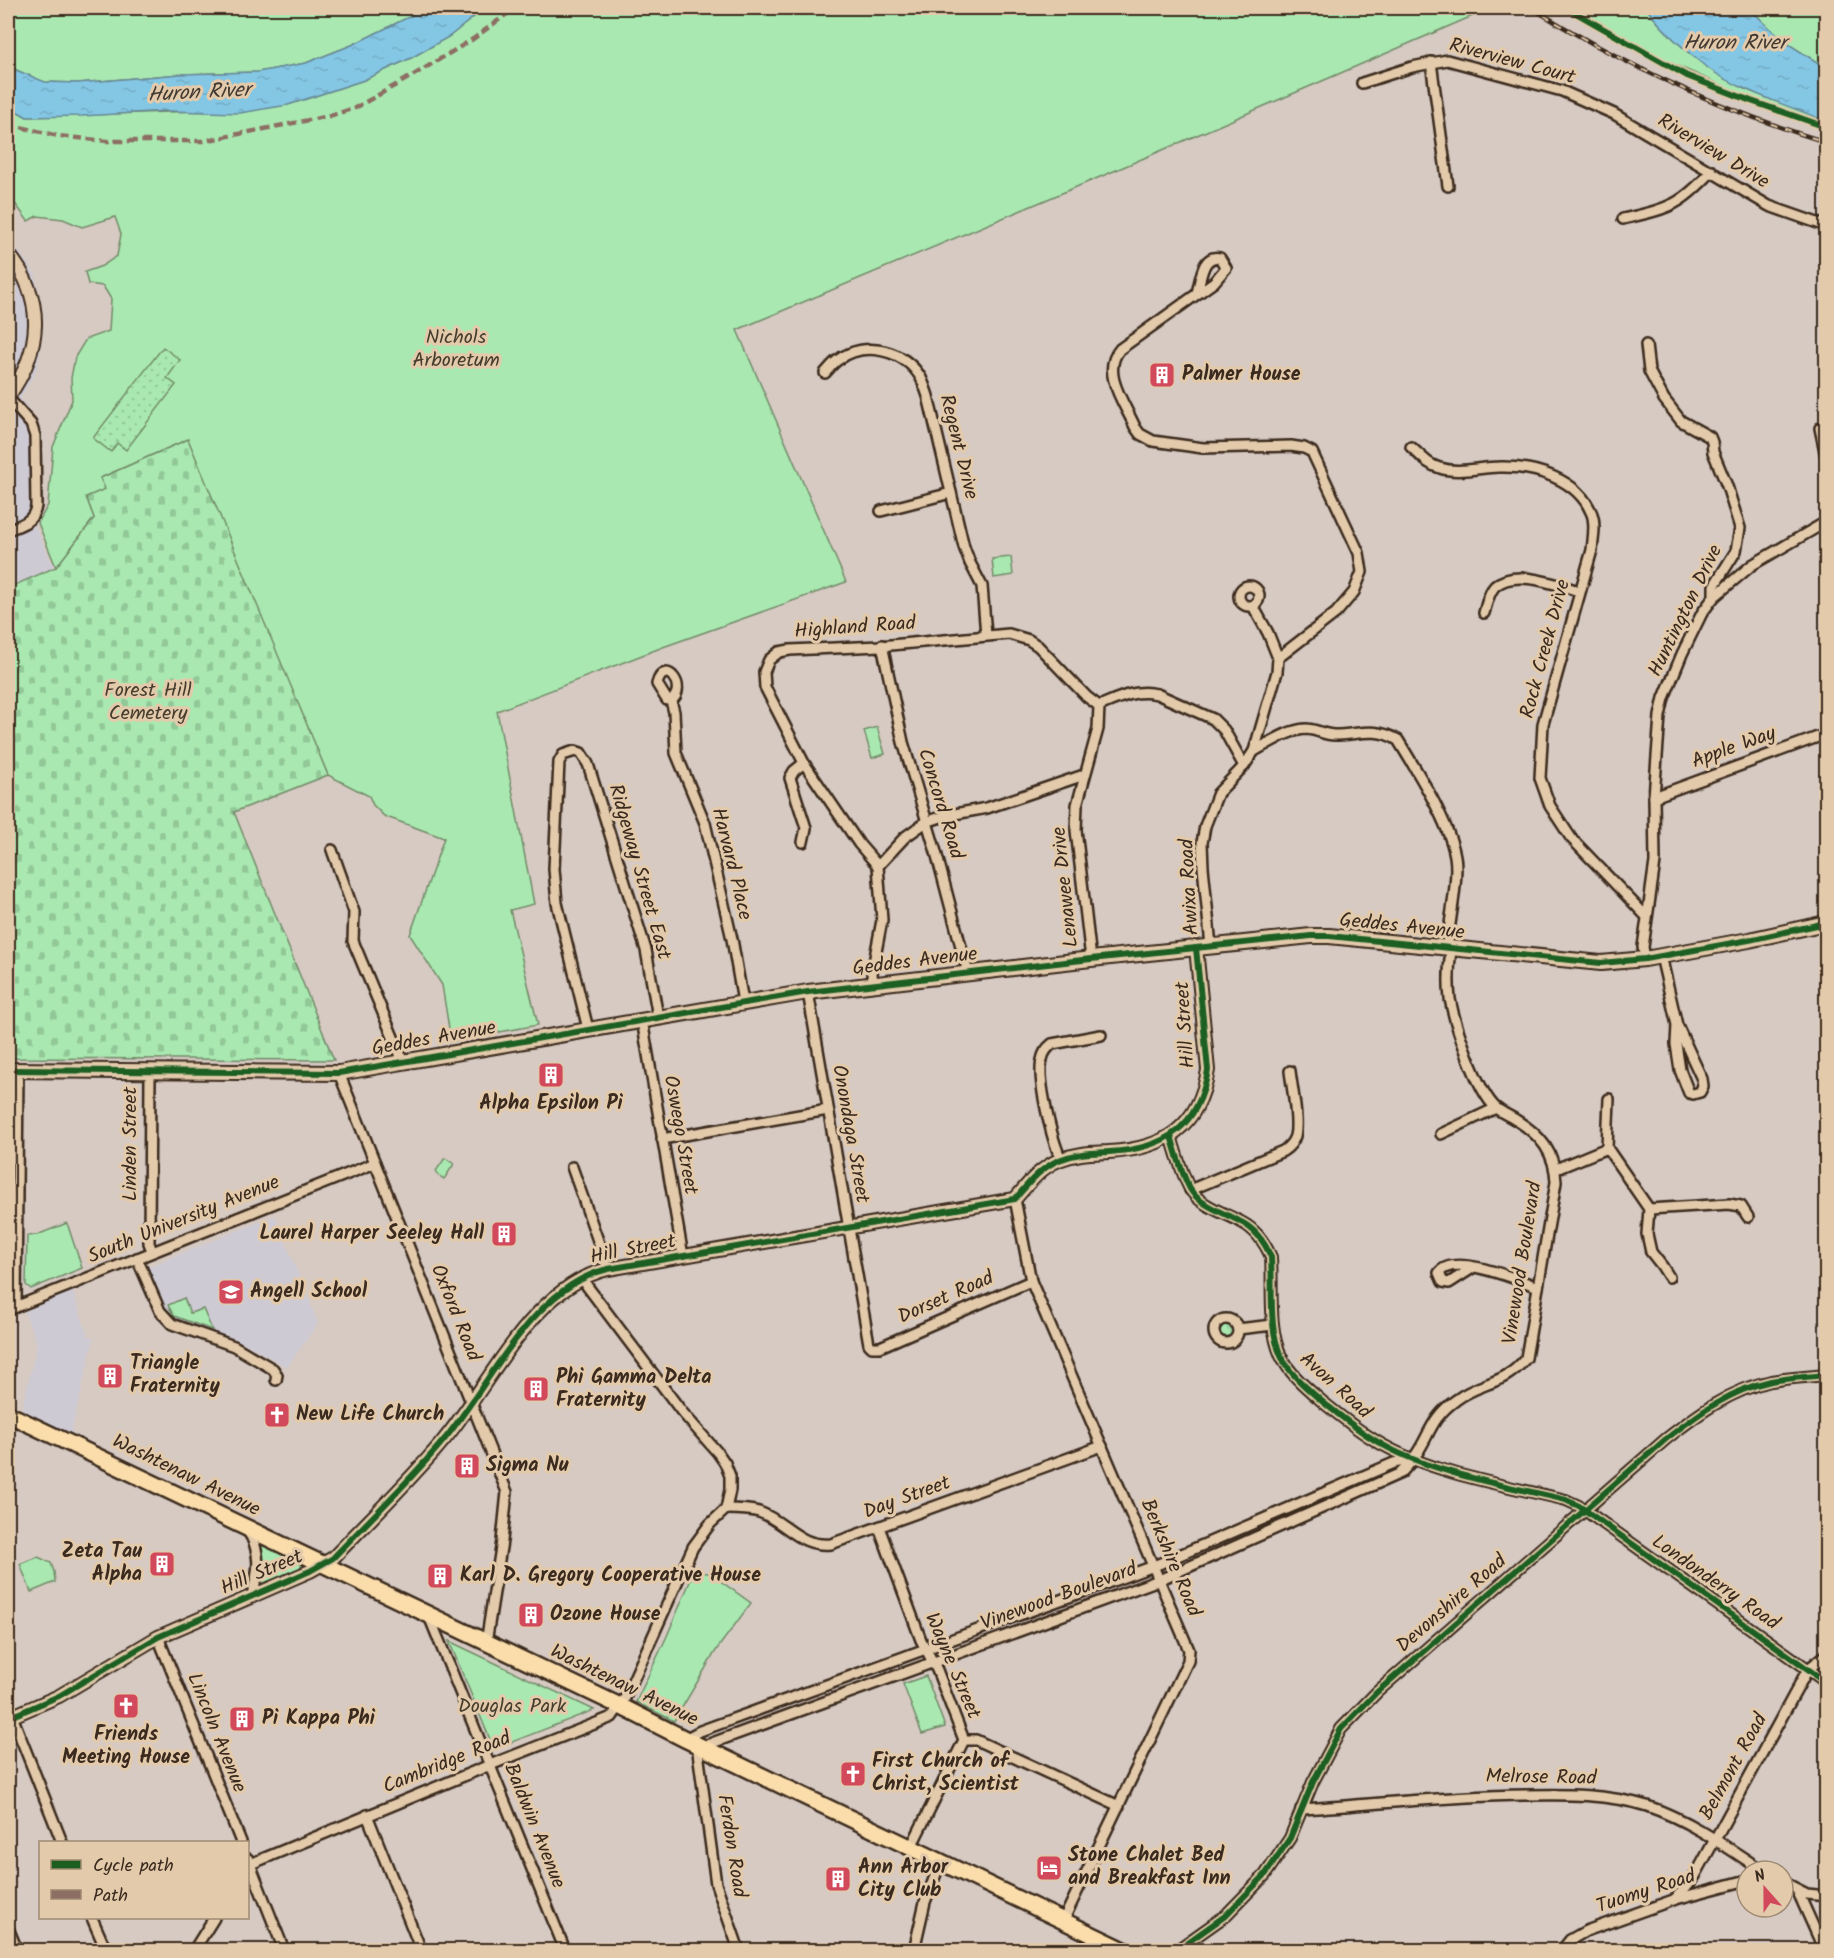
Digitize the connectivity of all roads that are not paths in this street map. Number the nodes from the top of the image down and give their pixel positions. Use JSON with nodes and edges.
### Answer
{"nodes":[{"id":1,"x":1431,"y":62,"type":"junction"},
{"id":2,"x":1362,"y":83,"type":"dead end"},
{"id":3,"x":1584,"y":101,"type":"joint"},
{"id":4,"x":1712,"y":171,"type":"junction"},
{"id":5,"x":1448,"y":186,"type":"dead end"},
{"id":6,"x":1623,"y":219,"type":"dead end"},
{"id":7,"x":1827,"y":226,"type":"edge"},
{"id":8,"x":8,"y":253,"type":"edge"},
{"id":9,"x":1197,"y":293,"type":"dead end"},
{"id":10,"x":1646,"y":345,"type":"dead end"},
{"id":11,"x":825,"y":373,"type":"dead end"},
{"id":12,"x":8,"y":397,"type":"edge"},
{"id":13,"x":1820,"y":428,"type":"dead end"},
{"id":14,"x":1411,"y":447,"type":"dead end"},
{"id":15,"x":1827,"y":456,"type":"edge"},
{"id":16,"x":951,"y":493,"type":"junction"},
{"id":17,"x":881,"y":511,"type":"dead end"},
{"id":18,"x":1827,"y":522,"type":"edge"},
{"id":19,"x":8,"y":530,"type":"edge"},
{"id":20,"x":1579,"y":591,"type":"junction"},
{"id":21,"x":1714,"y":597,"type":"junction"},
{"id":22,"x":1253,"y":606,"type":"dead end"},
{"id":23,"x":1484,"y":613,"type":"dead end"},
{"id":24,"x":986,"y":635,"type":"junction"},
{"id":25,"x":882,"y":645,"type":"junction"},
{"id":26,"x":1278,"y":658,"type":"junction"},
{"id":27,"x":671,"y":701,"type":"dead end"},
{"id":28,"x":1099,"y":706,"type":"junction"},
{"id":29,"x":1262,"y":725,"type":"junction"},
{"id":30,"x":1827,"y":734,"type":"edge"},
{"id":31,"x":1280,"y":736,"type":"junction"},
{"id":32,"x":1254,"y":751,"type":"junction"},
{"id":33,"x":804,"y":763,"type":"junction"},
{"id":34,"x":1244,"y":766,"type":"junction"},
{"id":35,"x":1084,"y":775,"type":"junction"},
{"id":36,"x":1654,"y":797,"type":"junction"},
{"id":37,"x":926,"y":822,"type":"junction"},
{"id":38,"x":803,"y":842,"type":"dead end"},
{"id":39,"x":332,"y":850,"type":"dead end"},
{"id":40,"x":878,"y":866,"type":"junction"},
{"id":41,"x":1646,"y":916,"type":"junction"},
{"id":42,"x":1827,"y":922,"type":"edge"},
{"id":43,"x":1211,"y":946,"type":"junction"},
{"id":44,"x":1197,"y":948,"type":"junction"},
{"id":45,"x":1449,"y":949,"type":"junction"},
{"id":46,"x":1661,"y":956,"type":"junction"},
{"id":47,"x":1091,"y":959,"type":"junction"},
{"id":48,"x":1645,"y":959,"type":"junction"},
{"id":49,"x":968,"y":973,"type":"junction"},
{"id":50,"x":873,"y":984,"type":"junction"},
{"id":51,"x":808,"y":992,"type":"junction"},
{"id":52,"x":743,"y":1002,"type":"junction"},
{"id":53,"x":658,"y":1017,"type":"junction"},
{"id":54,"x":642,"y":1020,"type":"junction"},
{"id":55,"x":1677,"y":1025,"type":"junction"},
{"id":56,"x":588,"y":1029,"type":"junction"},
{"id":57,"x":1101,"y":1035,"type":"dead end"},
{"id":58,"x":403,"y":1061,"type":"junction"},
{"id":59,"x":13,"y":1070,"type":"edge"},
{"id":60,"x":150,"y":1071,"type":"junction"},
{"id":61,"x":1290,"y":1071,"type":"dead end"},
{"id":62,"x":339,"y":1073,"type":"junction"},
{"id":63,"x":1609,"y":1099,"type":"dead end"},
{"id":64,"x":1496,"y":1108,"type":"junction"},
{"id":65,"x":828,"y":1110,"type":"junction"},
{"id":66,"x":1441,"y":1134,"type":"dead end"},
{"id":67,"x":1171,"y":1136,"type":"junction"},
{"id":68,"x":662,"y":1139,"type":"junction"},
{"id":69,"x":1607,"y":1148,"type":"junction"},
{"id":70,"x":1061,"y":1159,"type":"junction"},
{"id":71,"x":375,"y":1163,"type":"junction"},
{"id":72,"x":572,"y":1167,"type":"dead end"},
{"id":73,"x":1556,"y":1169,"type":"junction"},
{"id":74,"x":1190,"y":1190,"type":"junction"},
{"id":75,"x":1015,"y":1199,"type":"junction"},
{"id":76,"x":1649,"y":1209,"type":"junction"},
{"id":77,"x":1748,"y":1216,"type":"dead end"},
{"id":78,"x":848,"y":1228,"type":"junction"},
{"id":79,"x":152,"y":1251,"type":"junction"},
{"id":80,"x":683,"y":1256,"type":"junction"},
{"id":81,"x":137,"y":1258,"type":"junction"},
{"id":82,"x":1474,"y":1267,"type":"dead end"},
{"id":83,"x":608,"y":1269,"type":"junction"},
{"id":84,"x":583,"y":1277,"type":"junction"},
{"id":85,"x":1669,"y":1278,"type":"dead end"},
{"id":86,"x":1031,"y":1281,"type":"junction"},
{"id":87,"x":1538,"y":1287,"type":"junction"},
{"id":88,"x":12,"y":1309,"type":"edge"},
{"id":89,"x":1273,"y":1325,"type":"junction"},
{"id":90,"x":1238,"y":1329,"type":"dead end"},
{"id":91,"x":876,"y":1348,"type":"joint"},
{"id":92,"x":1827,"y":1375,"type":"edge"},
{"id":93,"x":276,"y":1380,"type":"dead end"},
{"id":94,"x":472,"y":1401,"type":"junction"},
{"id":95,"x":8,"y":1414,"type":"edge"},
{"id":96,"x":1102,"y":1446,"type":"junction"},
{"id":97,"x":1414,"y":1458,"type":"junction"},
{"id":98,"x":726,"y":1509,"type":"junction"},
{"id":99,"x":1586,"y":1511,"type":"junction"},
{"id":100,"x":879,"y":1527,"type":"junction"},
{"id":101,"x":246,"y":1528,"type":"junction"},
{"id":102,"x":322,"y":1565,"type":"junction"},
{"id":103,"x":1154,"y":1566,"type":"junction"},
{"id":104,"x":1159,"y":1580,"type":"junction"},
{"id":105,"x":252,"y":1595,"type":"junction"},
{"id":106,"x":429,"y":1616,"type":"junction"},
{"id":107,"x":158,"y":1637,"type":"junction"},
{"id":108,"x":486,"y":1643,"type":"junction"},
{"id":109,"x":926,"y":1649,"type":"junction"},
{"id":110,"x":1827,"y":1655,"type":"edge"},
{"id":111,"x":933,"y":1662,"type":"junction"},
{"id":112,"x":1808,"y":1669,"type":"junction"},
{"id":113,"x":1827,"y":1682,"type":"edge"},
{"id":114,"x":620,"y":1706,"type":"junction"},
{"id":115,"x":767,"y":1706,"type":"junction"},
{"id":116,"x":10,"y":1717,"type":"edge"},
{"id":117,"x":772,"y":1719,"type":"junction"},
{"id":118,"x":964,"y":1740,"type":"junction"},
{"id":119,"x":694,"y":1744,"type":"junction"},
{"id":120,"x":490,"y":1765,"type":"junction"},
{"id":121,"x":1119,"y":1806,"type":"junction"},
{"id":122,"x":1301,"y":1809,"type":"junction"},
{"id":123,"x":367,"y":1815,"type":"junction"},
{"id":124,"x":1715,"y":1839,"type":"junction"},
{"id":125,"x":62,"y":1841,"type":"edge"},
{"id":126,"x":241,"y":1841,"type":"edge"},
{"id":127,"x":911,"y":1847,"type":"junction"},
{"id":128,"x":1745,"y":1859,"type":"edge"},
{"id":129,"x":941,"y":1861,"type":"junction"},
{"id":130,"x":249,"y":1863,"type":"edge"},
{"id":131,"x":249,"y":1865,"type":"edge"},
{"id":132,"x":1735,"y":1883,"type":"edge"},
{"id":133,"x":1797,"y":1890,"type":"joint"},
{"id":134,"x":1827,"y":1896,"type":"edge"},
{"id":135,"x":1676,"y":1899,"type":"junction"},
{"id":136,"x":93,"y":1919,"type":"edge"},
{"id":137,"x":213,"y":1919,"type":"edge"},
{"id":138,"x":1063,"y":1921,"type":"junction"},
{"id":139,"x":8,"y":1928,"type":"edge"},
{"id":140,"x":17,"y":1950,"type":"edge"},
{"id":141,"x":106,"y":1950,"type":"edge"},
{"id":142,"x":194,"y":1950,"type":"edge"},
{"id":143,"x":284,"y":1950,"type":"edge"},
{"id":144,"x":420,"y":1950,"type":"edge"},
{"id":145,"x":565,"y":1950,"type":"edge"},
{"id":146,"x":739,"y":1950,"type":"edge"},
{"id":147,"x":914,"y":1950,"type":"edge"},
{"id":148,"x":1124,"y":1950,"type":"edge"},
{"id":149,"x":1177,"y":1950,"type":"edge"},
{"id":150,"x":1562,"y":1950,"type":"edge"},
{"id":151,"x":1824,"y":1950,"type":"edge"}],
"edges":[{"from":1,"to":2,"type":"street","name":"Riverview Court"},
{"from":1,"to":3,"type":"street","name":"Riverview Court"},
{"from":1,"to":5,"type":"street"},
{"from":3,"to":4,"type":"street","name":"Riverview Drive"},
{"from":4,"to":6,"type":"street"},
{"from":4,"to":7,"type":"street","name":"Riverview Drive"},
{"from":8,"to":12,"type":"street"},
{"from":9,"to":26,"type":"street"},
{"from":10,"to":21,"type":"street","name":"Huntington Drive"},
{"from":11,"to":16,"type":"street","name":"Regent Drive"},
{"from":12,"to":19,"type":"street"},
{"from":13,"to":15,"type":"street"},
{"from":14,"to":20,"type":"street","name":"Rock Creek Drive"},
{"from":16,"to":17,"type":"street"},
{"from":16,"to":24,"type":"street","name":"Regent Drive"},
{"from":18,"to":21,"type":"street"},
{"from":20,"to":23,"type":"street"},
{"from":20,"to":41,"type":"street","name":"Rock Creek Drive"},
{"from":21,"to":36,"type":"street","name":"Huntington Drive"},
{"from":22,"to":26,"type":"street"},
{"from":24,"to":25,"type":"street","name":"Highland Road"},
{"from":24,"to":28,"type":"street","name":"Highland Road"},
{"from":25,"to":33,"type":"street","name":"Highland Road"},
{"from":25,"to":37,"type":"street","name":"Concord Road"},
{"from":26,"to":29,"type":"street"},
{"from":27,"to":52,"type":"street","name":"Harvard Place"},
{"from":28,"to":34,"type":"street"},
{"from":28,"to":35,"type":"street","name":"Lenawee Drive"},
{"from":29,"to":31,"type":"street"},
{"from":29,"to":32,"type":"street"},
{"from":30,"to":36,"type":"street","name":"Apple Way"},
{"from":31,"to":32,"type":"street","name":"Vinewood Boulevard"},
{"from":31,"to":45,"type":"street","name":"Vinewood Boulevard"},
{"from":32,"to":34,"type":"street","name":"Awixa Road"},
{"from":33,"to":38,"type":"street"},
{"from":33,"to":40,"type":"street","name":"Highland Road"},
{"from":34,"to":43,"type":"street","name":"Awixa Road"},
{"from":35,"to":37,"type":"street"},
{"from":35,"to":47,"type":"street","name":"Lenawee Drive"},
{"from":36,"to":41,"type":"street","name":"Huntington Drive"},
{"from":37,"to":40,"type":"street"},
{"from":37,"to":49,"type":"street","name":"Concord Road"},
{"from":39,"to":58,"type":"street"},
{"from":40,"to":50,"type":"street"},
{"from":41,"to":48,"type":"street","name":"Huntington Drive"},
{"from":42,"to":46,"type":"main road","name":"Geddes Avenue"},
{"from":43,"to":44,"type":"main road","name":"Geddes Avenue"},
{"from":43,"to":45,"type":"main road","name":"Geddes Avenue"},
{"from":44,"to":47,"type":"main road","name":"Geddes Avenue"},
{"from":44,"to":67,"type":"street","name":"Hill Street"},
{"from":45,"to":48,"type":"main road","name":"Geddes Avenue"},
{"from":45,"to":64,"type":"street","name":"Vinewood Boulevard"},
{"from":46,"to":48,"type":"main road","name":"Geddes Avenue"},
{"from":46,"to":55,"type":"street"},
{"from":47,"to":49,"type":"main road","name":"Geddes Avenue"},
{"from":49,"to":50,"type":"main road","name":"Geddes Avenue"},
{"from":50,"to":51,"type":"main road","name":"Geddes Avenue"},
{"from":51,"to":52,"type":"main road","name":"Geddes Avenue"},
{"from":51,"to":65,"type":"street","name":"Onondaga Street"},
{"from":52,"to":53,"type":"main road","name":"Geddes Avenue"},
{"from":53,"to":54,"type":"main road","name":"Geddes Avenue"},
{"from":53,"to":56,"type":"street","name":"Ridgeway Street East"},
{"from":54,"to":56,"type":"main road","name":"Geddes Avenue"},
{"from":54,"to":68,"type":"street","name":"Oswego Street"},
{"from":55,"to":55,"type":"street"},
{"from":56,"to":58,"type":"main road","name":"Geddes Avenue"},
{"from":57,"to":70,"type":"street"},
{"from":58,"to":62,"type":"main road","name":"Geddes Avenue"},
{"from":59,"to":60,"type":"main road","name":"Geddes Avenue"},
{"from":59,"to":88,"type":"street"},
{"from":60,"to":62,"type":"main road","name":"Geddes Avenue"},
{"from":60,"to":79,"type":"street","name":"Linden Street"},
{"from":61,"to":74,"type":"street"},
{"from":62,"to":71,"type":"street","name":"Oxford Road"},
{"from":63,"to":69,"type":"street"},
{"from":64,"to":66,"type":"street"},
{"from":64,"to":73,"type":"street","name":"Vinewood Boulevard"},
{"from":65,"to":68,"type":"street"},
{"from":65,"to":78,"type":"street","name":"Onondaga Street"},
{"from":67,"to":70,"type":"street","name":"Hill Street"},
{"from":67,"to":74,"type":"street"},
{"from":68,"to":80,"type":"street","name":"Oswego Street"},
{"from":69,"to":73,"type":"street"},
{"from":69,"to":76,"type":"street"},
{"from":70,"to":75,"type":"street","name":"Hill Street"},
{"from":71,"to":79,"type":"street","name":"South University Avenue"},
{"from":71,"to":94,"type":"street","name":"Oxford Road"},
{"from":72,"to":83,"type":"street"},
{"from":73,"to":87,"type":"street","name":"Vinewood Boulevard"},
{"from":74,"to":89,"type":"street","name":"Avon Road"},
{"from":75,"to":78,"type":"street","name":"Hill Street"},
{"from":75,"to":86,"type":"street","name":"Berkshire Road"},
{"from":76,"to":77,"type":"street"},
{"from":76,"to":85,"type":"street"},
{"from":78,"to":80,"type":"street","name":"Hill Street"},
{"from":78,"to":91,"type":"street","name":"Onondaga Street"},
{"from":79,"to":81,"type":"street","name":"South University Avenue"},
{"from":80,"to":83,"type":"street","name":"Hill Street"},
{"from":81,"to":88,"type":"street","name":"South University Avenue"},
{"from":81,"to":93,"type":"street"},
{"from":82,"to":87,"type":"street"},
{"from":83,"to":84,"type":"street","name":"Hill Street"},
{"from":84,"to":94,"type":"street","name":"Hill Street"},
{"from":84,"to":98,"type":"street"},
{"from":86,"to":91,"type":"street","name":"Dorset Road"},
{"from":86,"to":96,"type":"street","name":"Berkshire Road"},
{"from":87,"to":97,"type":"street","name":"Vinewood Boulevard"},
{"from":89,"to":90,"type":"street"},
{"from":89,"to":97,"type":"street","name":"Avon Road"},
{"from":92,"to":99,"type":"street","name":"Devonshire Road"},
{"from":94,"to":102,"type":"street","name":"Hill Street"},
{"from":94,"to":108,"type":"street","name":"Oxford Road"},
{"from":95,"to":101,"type":"main road","name":"Washtenaw Avenue"},
{"from":96,"to":100,"type":"street","name":"Day Street"},
{"from":96,"to":103,"type":"street","name":"Berkshire Road"},
{"from":97,"to":99,"type":"street","name":"Avon Road"},
{"from":97,"to":103,"type":"street","name":"Vinewood Boulevard"},
{"from":97,"to":104,"type":"street","name":"Vinewood Boulevard"},
{"from":98,"to":100,"type":"street","name":"Day Street"},
{"from":98,"to":114,"type":"street","name":"Cambridge Road"},
{"from":99,"to":112,"type":"street","name":"Londonderry Road"},
{"from":99,"to":122,"type":"street","name":"Devonshire Road"},
{"from":100,"to":109,"type":"street","name":"Wayne Street"},
{"from":101,"to":102,"type":"main road","name":"Washtenaw Avenue"},
{"from":101,"to":105,"type":"street","name":"Hill Street"},
{"from":102,"to":105,"type":"street","name":"Hill Street"},
{"from":102,"to":106,"type":"main road","name":"Washtenaw Avenue"},
{"from":103,"to":104,"type":"street","name":"Berkshire Road"},
{"from":103,"to":109,"type":"street","name":"Vinewood Boulevard"},
{"from":104,"to":111,"type":"street","name":"Vinewood Boulevard"},
{"from":104,"to":121,"type":"street","name":"Berkshire Road"},
{"from":105,"to":107,"type":"street","name":"Hill Street"},
{"from":106,"to":108,"type":"main road","name":"Washtenaw Avenue"},
{"from":106,"to":120,"type":"street","name":"Baldwin Avenue"},
{"from":107,"to":116,"type":"street","name":"Hill Street"},
{"from":107,"to":126,"type":"street","name":"Lincoln Avenue"},
{"from":108,"to":114,"type":"main road","name":"Washtenaw Avenue"},
{"from":109,"to":111,"type":"street","name":"Wayne Street"},
{"from":109,"to":115,"type":"street","name":"Vinewood Boulevard"},
{"from":110,"to":112,"type":"street","name":"Belmont Road"},
{"from":111,"to":117,"type":"street","name":"Vinewood Boulevard"},
{"from":111,"to":118,"type":"street","name":"Wayne Street"},
{"from":112,"to":113,"type":"street","name":"Londonderry Road"},
{"from":112,"to":124,"type":"street","name":"Belmont Road"},
{"from":114,"to":119,"type":"main road","name":"Washtenaw Avenue"},
{"from":114,"to":120,"type":"street","name":"Cambridge Road"},
{"from":115,"to":117,"type":"street"},
{"from":115,"to":119,"type":"street","name":"Vinewood Boulevard"},
{"from":116,"to":125,"type":"street"},
{"from":117,"to":119,"type":"street","name":"Vinewood Boulevard"},
{"from":118,"to":121,"type":"street"},
{"from":118,"to":127,"type":"street","name":"Wayne Street"},
{"from":119,"to":127,"type":"main road","name":"Washtenaw Avenue"},
{"from":119,"to":146,"type":"street","name":"Ferdon Road"},
{"from":120,"to":123,"type":"street","name":"Cambridge Road"},
{"from":120,"to":145,"type":"street","name":"Baldwin Avenue"},
{"from":121,"to":138,"type":"street","name":"Berkshire Road"},
{"from":122,"to":124,"type":"street","name":"Melrose Road"},
{"from":122,"to":149,"type":"street","name":"Devonshire Road"},
{"from":123,"to":130,"type":"street","name":"Cambridge Road"},
{"from":123,"to":144,"type":"street"},
{"from":124,"to":128,"type":"street","name":"Melrose Road"},
{"from":124,"to":135,"type":"street","name":"Belmont Road"},
{"from":127,"to":129,"type":"main road","name":"Washtenaw Avenue"},
{"from":129,"to":138,"type":"main road","name":"Washtenaw Avenue"},
{"from":129,"to":147,"type":"street"},
{"from":131,"to":143,"type":"street"},
{"from":132,"to":135,"type":"street","name":"Tuomy Road"},
{"from":133,"to":134,"type":"street"},
{"from":133,"to":151,"type":"street"},
{"from":135,"to":150,"type":"street","name":"Tuomy Road"},
{"from":136,"to":141,"type":"street"},
{"from":137,"to":142,"type":"street"},
{"from":138,"to":148,"type":"main road","name":"Washtenaw Avenue"},
{"from":139,"to":140,"type":"street"}]}
